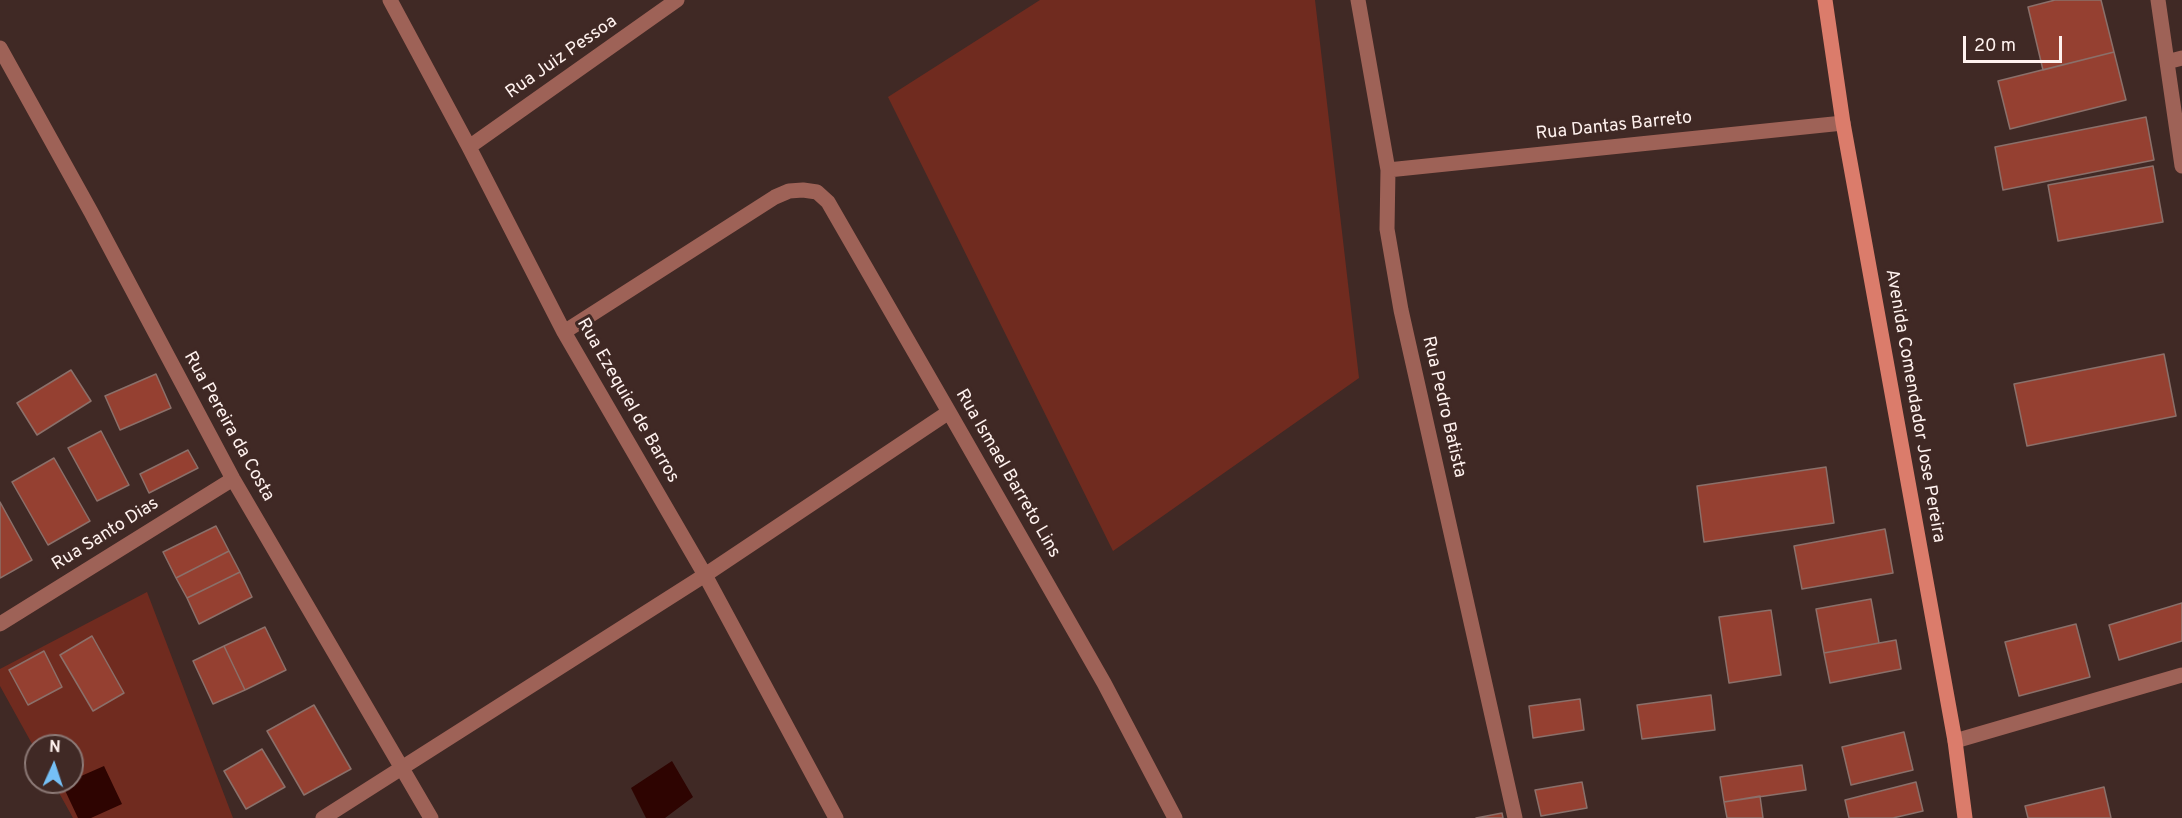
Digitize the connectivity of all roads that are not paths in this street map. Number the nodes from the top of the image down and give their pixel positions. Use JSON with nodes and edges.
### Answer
{"nodes":[{"id":1,"x":390,"y":0,"type":"edge"},
{"id":2,"x":677,"y":0,"type":"edge"},
{"id":3,"x":1358,"y":0,"type":"edge"},
{"id":4,"x":1825,"y":0,"type":"edge"},
{"id":5,"x":2158,"y":0,"type":"edge"},
{"id":6,"x":0,"y":48,"type":"edge"},
{"id":7,"x":2175,"y":60,"type":"edge"},
{"id":8,"x":1843,"y":123,"type":"junction"},
{"id":9,"x":469,"y":147,"type":"junction"},
{"id":10,"x":2182,"y":166,"type":"edge"},
{"id":11,"x":1388,"y":170,"type":"junction"},
{"id":12,"x":564,"y":332,"type":"junction"},
{"id":13,"x":949,"y":412,"type":"junction"},
{"id":14,"x":233,"y":479,"type":"junction"},
{"id":15,"x":705,"y":575,"type":"junction"},
{"id":16,"x":0,"y":624,"type":"edge"},
{"id":17,"x":2182,"y":675,"type":"edge"},
{"id":18,"x":1955,"y":741,"type":"junction"},
{"id":19,"x":403,"y":768,"type":"junction"},
{"id":20,"x":323,"y":818,"type":"edge"},
{"id":21,"x":431,"y":818,"type":"edge"},
{"id":22,"x":836,"y":818,"type":"edge"},
{"id":23,"x":1175,"y":818,"type":"edge"},
{"id":24,"x":1515,"y":818,"type":"edge"},
{"id":25,"x":1965,"y":818,"type":"edge"}],
"edges":[{"from":1,"to":9,"type":"street","name":"Rua Ezequiel de Barros"},
{"from":2,"to":9,"type":"street","name":"Rua Juiz Pessoa"},
{"from":3,"to":11,"type":"street","name":"Rua Pedro Batista"},
{"from":4,"to":8,"type":"street","name":"Avenida Comendador Jose Pereira"},
{"from":5,"to":7,"type":"street"},
{"from":6,"to":14,"type":"street","name":"Rua Pereira da Costa"},
{"from":7,"to":10,"type":"street"},
{"from":8,"to":11,"type":"street","name":"Rua Dantas Barreto"},
{"from":8,"to":18,"type":"street","name":"Avenida Comendador Jose Pereira"},
{"from":9,"to":12,"type":"street","name":"Rua Ezequiel de Barros"},
{"from":11,"to":24,"type":"street","name":"Rua Pedro Batista"},
{"from":12,"to":13,"type":"street","name":"Rua Ismael Barreto Lins"},
{"from":12,"to":15,"type":"street","name":"Rua Ezequiel de Barros"},
{"from":13,"to":15,"type":"street"},
{"from":13,"to":23,"type":"street","name":"Rua Ismael Barreto Lins"},
{"from":14,"to":16,"type":"street","name":"Rua Santo Dias"},
{"from":14,"to":19,"type":"street","name":"Rua Pereira da Costa"},
{"from":15,"to":19,"type":"street"},
{"from":15,"to":22,"type":"street","name":"Rua Ezequiel de Barros"},
{"from":17,"to":18,"type":"street"},
{"from":18,"to":25,"type":"street","name":"Avenida Comendador Jose Pereira"},
{"from":19,"to":20,"type":"street"},
{"from":19,"to":21,"type":"street","name":"Rua Pereira da Costa"}]}
